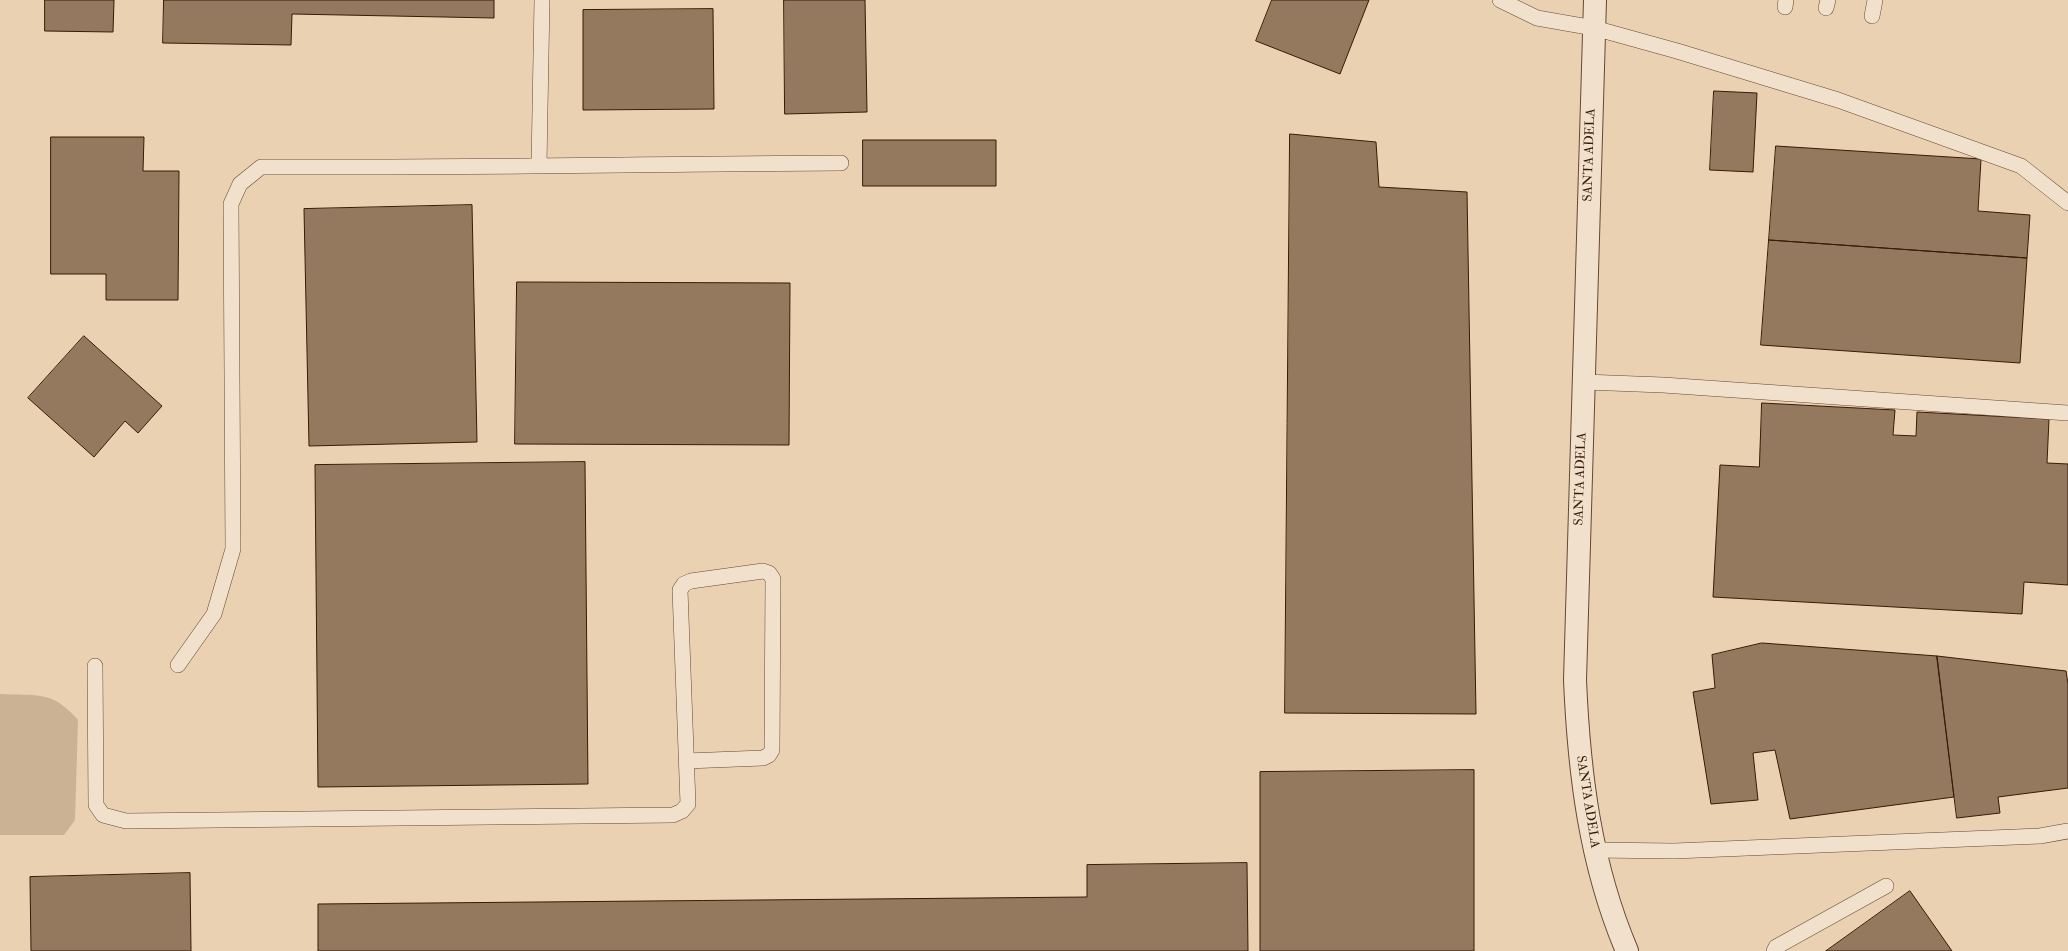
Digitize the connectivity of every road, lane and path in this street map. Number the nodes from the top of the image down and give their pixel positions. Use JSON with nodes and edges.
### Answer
{"nodes":[{"id":1,"x":542,"y":0,"type":"edge"},
{"id":2,"x":1500,"y":0,"type":"edge"},
{"id":3,"x":1595,"y":0,"type":"edge"},
{"id":4,"x":1875,"y":0,"type":"edge"},
{"id":5,"x":1872,"y":16,"type":"dead end"},
{"id":6,"x":1594,"y":28,"type":"junction"},
{"id":7,"x":841,"y":163,"type":"dead end"},
{"id":8,"x":540,"y":165,"type":"junction"},
{"id":9,"x":2068,"y":203,"type":"edge"},
{"id":10,"x":1584,"y":382,"type":"junction"},
{"id":11,"x":2068,"y":413,"type":"edge"},
{"id":12,"x":178,"y":665,"type":"dead end"},
{"id":13,"x":95,"y":666,"type":"dead end"},
{"id":14,"x":686,"y":761,"type":"junction"},
{"id":15,"x":2068,"y":831,"type":"edge"},
{"id":16,"x":1594,"y":850,"type":"junction"},
{"id":17,"x":1886,"y":886,"type":"dead end"},
{"id":18,"x":1628,"y":951,"type":"edge"},
{"id":19,"x":1774,"y":951,"type":"edge"}],
"edges":[{"from":1,"to":8,"type":"lane"},
{"from":2,"to":6,"type":"lane"},
{"from":3,"to":6,"type":"street","name":"SANTA ADELA"},
{"from":4,"to":5,"type":"lane"},
{"from":6,"to":9,"type":"lane"},
{"from":6,"to":10,"type":"street","name":"SANTA ADELA"},
{"from":7,"to":8,"type":"lane"},
{"from":8,"to":12,"type":"lane"},
{"from":10,"to":11,"type":"lane"},
{"from":10,"to":16,"type":"street","name":"SANTA ADELA"},
{"from":13,"to":14,"type":"lane"},
{"from":14,"to":14,"type":"lane"},
{"from":15,"to":16,"type":"lane"},
{"from":16,"to":18,"type":"street","name":"SANTA ADELA"},
{"from":17,"to":19,"type":"lane"}]}
